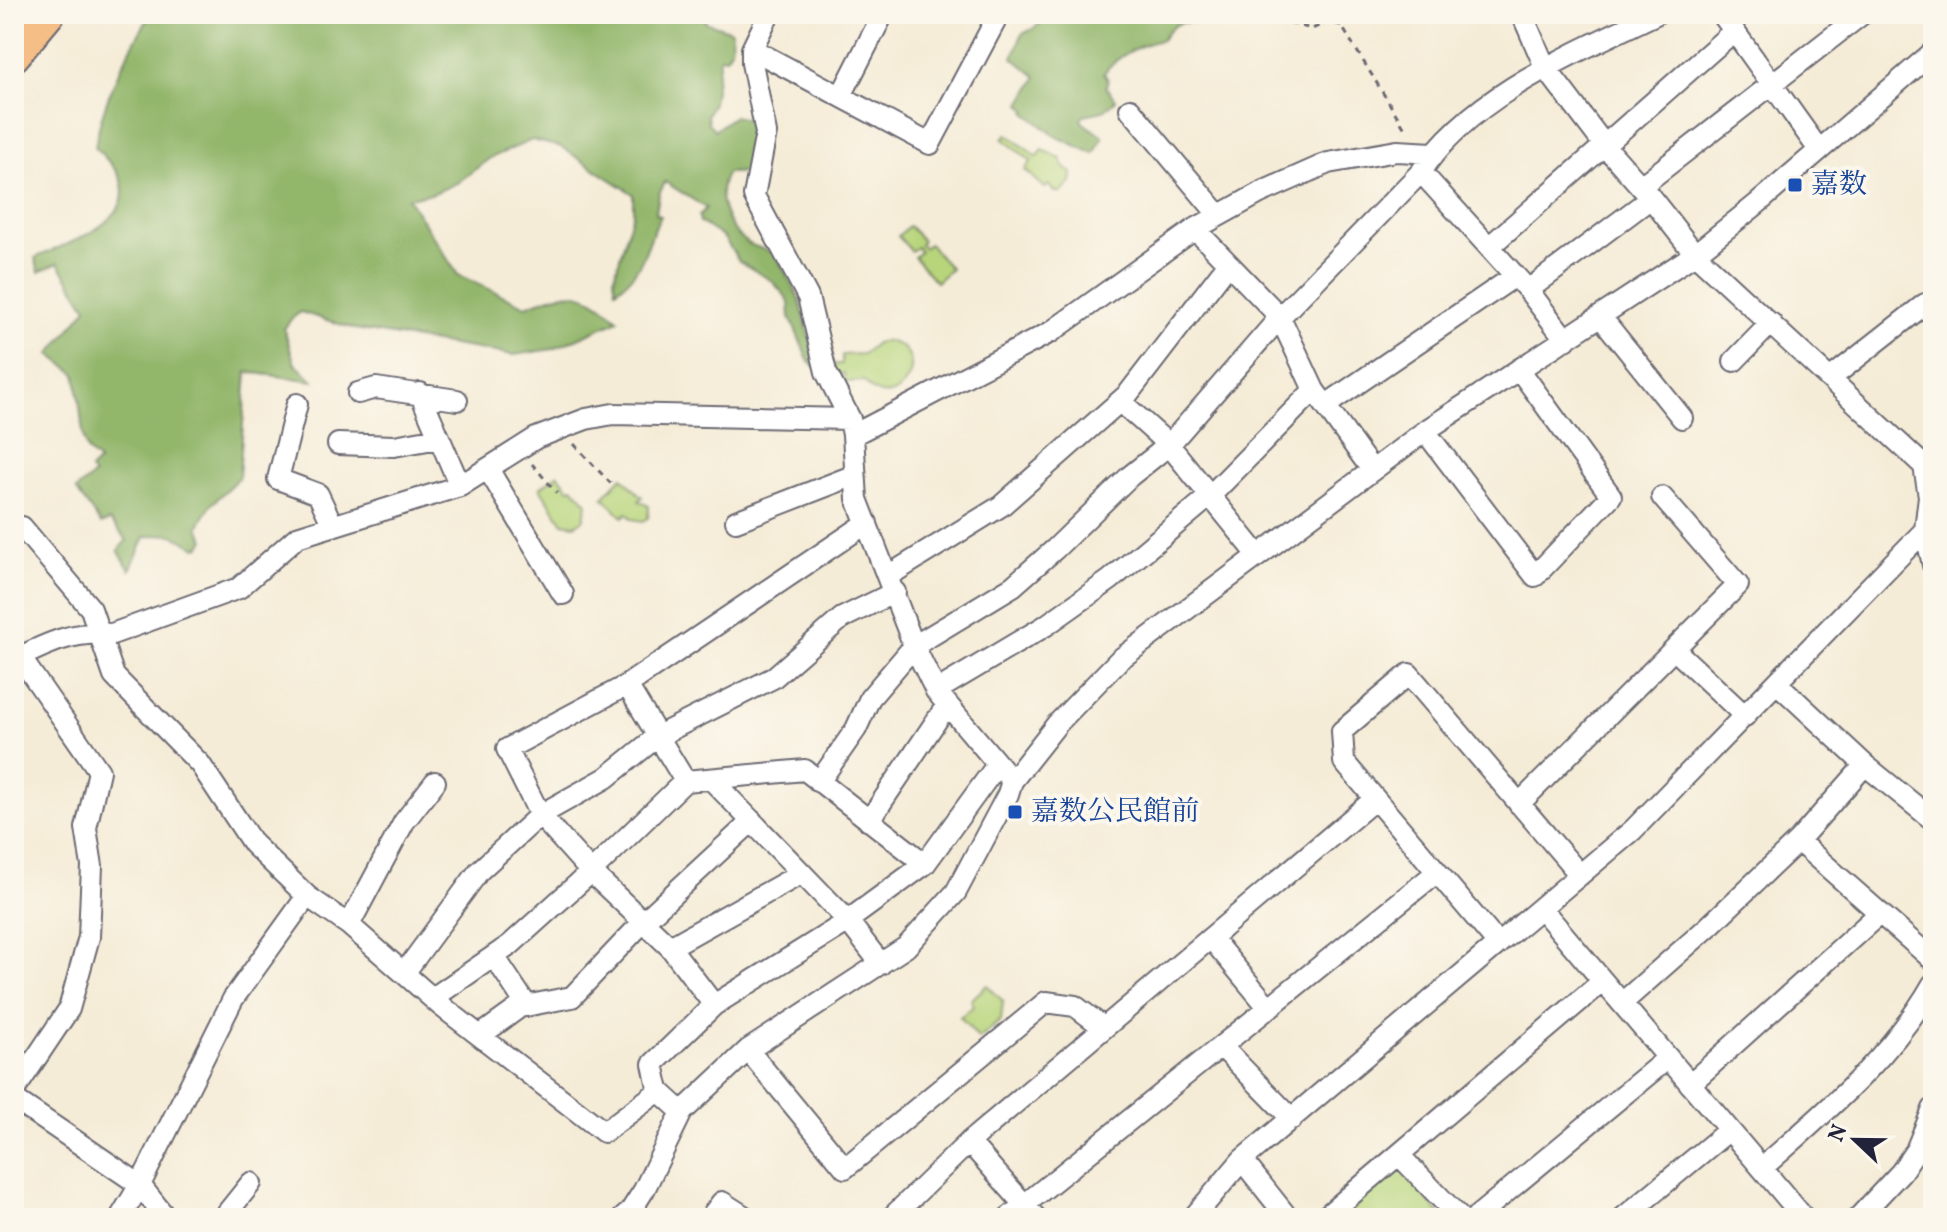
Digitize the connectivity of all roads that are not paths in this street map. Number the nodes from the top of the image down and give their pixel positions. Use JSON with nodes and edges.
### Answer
{"nodes":[{"id":1,"x":49,"y":14,"type":"edge"},
{"id":2,"x":769,"y":14,"type":"edge"},
{"id":3,"x":883,"y":14,"type":"edge"},
{"id":4,"x":999,"y":14,"type":"edge"},
{"id":5,"x":1522,"y":14,"type":"edge"},
{"id":6,"x":1656,"y":14,"type":"edge"},
{"id":7,"x":1722,"y":14,"type":"edge"},
{"id":8,"x":1862,"y":14,"type":"edge"},
{"id":9,"x":1734,"y":31,"type":"junction"},
{"id":10,"x":752,"y":49,"type":"junction"},
{"id":11,"x":1933,"y":52,"type":"edge"},
{"id":12,"x":14,"y":56,"type":"edge"},
{"id":13,"x":1545,"y":67,"type":"junction"},
{"id":14,"x":1772,"y":83,"type":"junction"},
{"id":15,"x":841,"y":96,"type":"junction"},
{"id":16,"x":1130,"y":109,"type":"dead end"},
{"id":17,"x":1605,"y":146,"type":"junction"},
{"id":18,"x":1819,"y":150,"type":"junction"},
{"id":19,"x":1424,"y":159,"type":"junction"},
{"id":20,"x":1646,"y":192,"type":"junction"},
{"id":21,"x":1218,"y":214,"type":"junction"},
{"id":22,"x":1195,"y":229,"type":"junction"},
{"id":23,"x":1489,"y":247,"type":"junction"},
{"id":24,"x":1695,"y":254,"type":"junction"},
{"id":25,"x":1228,"y":264,"type":"junction"},
{"id":26,"x":1522,"y":283,"type":"junction"},
{"id":27,"x":1925,"y":304,"type":"dead end"},
{"id":28,"x":1280,"y":317,"type":"junction"},
{"id":29,"x":1601,"y":317,"type":"junction"},
{"id":30,"x":1771,"y":323,"type":"junction"},
{"id":31,"x":1566,"y":340,"type":"junction"},
{"id":32,"x":1734,"y":361,"type":"dead end"},
{"id":33,"x":1519,"y":369,"type":"junction"},
{"id":34,"x":1831,"y":378,"type":"junction"},
{"id":35,"x":358,"y":393,"type":"dead end"},
{"id":36,"x":420,"y":393,"type":"junction"},
{"id":37,"x":1320,"y":398,"type":"junction"},
{"id":38,"x":457,"y":400,"type":"dead end"},
{"id":39,"x":1120,"y":401,"type":"junction"},
{"id":40,"x":297,"y":404,"type":"dead end"},
{"id":41,"x":1682,"y":418,"type":"dead end"},
{"id":42,"x":852,"y":427,"type":"junction"},
{"id":43,"x":1425,"y":431,"type":"junction"},
{"id":44,"x":439,"y":438,"type":"junction"},
{"id":45,"x":338,"y":444,"type":"dead end"},
{"id":46,"x":1169,"y":445,"type":"junction"},
{"id":47,"x":488,"y":469,"type":"junction"},
{"id":48,"x":1372,"y":470,"type":"junction"},
{"id":49,"x":855,"y":475,"type":"junction"},
{"id":50,"x":460,"y":486,"type":"junction"},
{"id":51,"x":1210,"y":496,"type":"junction"},
{"id":52,"x":1662,"y":497,"type":"dead end"},
{"id":53,"x":736,"y":521,"type":"dead end"},
{"id":54,"x":867,"y":523,"type":"junction"},
{"id":55,"x":333,"y":526,"type":"junction"},
{"id":56,"x":22,"y":527,"type":"dead end"},
{"id":57,"x":1925,"y":530,"type":"junction"},
{"id":58,"x":1258,"y":555,"type":"junction"},
{"id":59,"x":1933,"y":565,"type":"edge"},
{"id":60,"x":892,"y":584,"type":"junction"},
{"id":61,"x":563,"y":594,"type":"dead end"},
{"id":62,"x":99,"y":633,"type":"junction"},
{"id":63,"x":914,"y":646,"type":"junction"},
{"id":64,"x":1674,"y":649,"type":"junction"},
{"id":65,"x":17,"y":658,"type":"edge"},
{"id":66,"x":1778,"y":684,"type":"junction"},
{"id":67,"x":627,"y":685,"type":"junction"},
{"id":68,"x":941,"y":698,"type":"junction"},
{"id":69,"x":1745,"y":716,"type":"junction"},
{"id":70,"x":658,"y":736,"type":"junction"},
{"id":71,"x":997,"y":765,"type":"junction"},
{"id":72,"x":1865,"y":765,"type":"junction"},
{"id":73,"x":711,"y":779,"type":"junction"},
{"id":74,"x":685,"y":781,"type":"junction"},
{"id":75,"x":1012,"y":781,"type":"junction"},
{"id":76,"x":435,"y":782,"type":"dead end"},
{"id":77,"x":819,"y":782,"type":"junction"},
{"id":78,"x":1375,"y":799,"type":"junction"},
{"id":79,"x":1519,"y":804,"type":"junction"},
{"id":80,"x":540,"y":815,"type":"junction"},
{"id":81,"x":1933,"y":820,"type":"edge"},
{"id":82,"x":752,"y":821,"type":"junction"},
{"id":83,"x":869,"y":821,"type":"junction"},
{"id":84,"x":1798,"y":841,"type":"junction"},
{"id":85,"x":925,"y":864,"type":"junction"},
{"id":86,"x":591,"y":872,"type":"junction"},
{"id":87,"x":1437,"y":872,"type":"junction"},
{"id":88,"x":802,"y":873,"type":"junction"},
{"id":89,"x":1580,"y":875,"type":"junction"},
{"id":90,"x":307,"y":896,"type":"junction"},
{"id":91,"x":1541,"y":908,"type":"junction"},
{"id":92,"x":1880,"y":913,"type":"junction"},
{"id":93,"x":848,"y":921,"type":"junction"},
{"id":94,"x":643,"y":922,"type":"junction"},
{"id":95,"x":349,"y":925,"type":"junction"},
{"id":96,"x":1211,"y":938,"type":"junction"},
{"id":97,"x":1498,"y":944,"type":"junction"},
{"id":98,"x":670,"y":947,"type":"junction"},
{"id":99,"x":494,"y":956,"type":"junction"},
{"id":100,"x":1933,"y":960,"type":"edge"},
{"id":101,"x":881,"y":964,"type":"junction"},
{"id":102,"x":405,"y":972,"type":"junction"},
{"id":103,"x":1603,"y":981,"type":"junction"},
{"id":104,"x":1933,"y":984,"type":"edge"},
{"id":105,"x":433,"y":998,"type":"junction"},
{"id":106,"x":1622,"y":1003,"type":"junction"},
{"id":107,"x":714,"y":1005,"type":"junction"},
{"id":108,"x":527,"y":1006,"type":"junction"},
{"id":109,"x":1269,"y":1008,"type":"junction"},
{"id":110,"x":1103,"y":1027,"type":"junction"},
{"id":111,"x":481,"y":1035,"type":"junction"},
{"id":112,"x":1221,"y":1046,"type":"junction"},
{"id":113,"x":748,"y":1050,"type":"junction"},
{"id":114,"x":1668,"y":1058,"type":"junction"},
{"id":115,"x":1690,"y":1084,"type":"junction"},
{"id":116,"x":659,"y":1091,"type":"junction"},
{"id":117,"x":17,"y":1104,"type":"edge"},
{"id":118,"x":1933,"y":1109,"type":"edge"},
{"id":119,"x":682,"y":1112,"type":"junction"},
{"id":120,"x":1292,"y":1119,"type":"junction"},
{"id":121,"x":1729,"y":1130,"type":"junction"},
{"id":122,"x":969,"y":1142,"type":"junction"},
{"id":123,"x":1399,"y":1155,"type":"junction"},
{"id":124,"x":1242,"y":1160,"type":"junction"},
{"id":125,"x":1762,"y":1168,"type":"junction"},
{"id":126,"x":251,"y":1183,"type":"dead end"},
{"id":127,"x":140,"y":1185,"type":"junction"},
{"id":128,"x":1023,"y":1214,"type":"edge"},
{"id":129,"x":1793,"y":1214,"type":"edge"},
{"id":130,"x":896,"y":1216,"type":"edge"},
{"id":131,"x":120,"y":1218,"type":"edge"},
{"id":132,"x":166,"y":1218,"type":"edge"},
{"id":133,"x":223,"y":1218,"type":"edge"},
{"id":134,"x":623,"y":1218,"type":"edge"},
{"id":135,"x":710,"y":1218,"type":"edge"},
{"id":136,"x":747,"y":1218,"type":"edge"},
{"id":137,"x":1193,"y":1218,"type":"edge"},
{"id":138,"x":1288,"y":1218,"type":"edge"},
{"id":139,"x":1324,"y":1218,"type":"edge"},
{"id":140,"x":1460,"y":1218,"type":"edge"},
{"id":141,"x":1475,"y":1218,"type":"edge"},
{"id":142,"x":1623,"y":1218,"type":"edge"},
{"id":143,"x":1858,"y":1218,"type":"edge"}],
"edges":[{"from":1,"to":12,"type":"highway"},
{"from":2,"to":10,"type":"street"},
{"from":3,"to":15,"type":"street"},
{"from":4,"to":15,"type":"street"},
{"from":5,"to":13,"type":"street"},
{"from":6,"to":13,"type":"street"},
{"from":7,"to":9,"type":"street"},
{"from":8,"to":14,"type":"street"},
{"from":9,"to":14,"type":"street"},
{"from":9,"to":17,"type":"street"},
{"from":10,"to":15,"type":"street"},
{"from":10,"to":42,"type":"street"},
{"from":11,"to":18,"type":"street"},
{"from":13,"to":17,"type":"street"},
{"from":13,"to":19,"type":"street"},
{"from":14,"to":18,"type":"street"},
{"from":14,"to":20,"type":"street"},
{"from":16,"to":21,"type":"street"},
{"from":17,"to":20,"type":"street"},
{"from":17,"to":23,"type":"street"},
{"from":18,"to":24,"type":"street"},
{"from":19,"to":21,"type":"street"},
{"from":19,"to":23,"type":"street"},
{"from":19,"to":28,"type":"street"},
{"from":20,"to":24,"type":"street"},
{"from":20,"to":26,"type":"street"},
{"from":21,"to":22,"type":"street"},
{"from":22,"to":25,"type":"street"},
{"from":22,"to":42,"type":"street"},
{"from":23,"to":26,"type":"street"},
{"from":24,"to":29,"type":"street"},
{"from":24,"to":30,"type":"street"},
{"from":25,"to":28,"type":"street"},
{"from":25,"to":39,"type":"street"},
{"from":26,"to":31,"type":"street"},
{"from":26,"to":37,"type":"street"},
{"from":27,"to":34,"type":"street"},
{"from":28,"to":37,"type":"street"},
{"from":28,"to":46,"type":"street"},
{"from":29,"to":31,"type":"street"},
{"from":29,"to":41,"type":"street"},
{"from":30,"to":32,"type":"street"},
{"from":30,"to":34,"type":"street"},
{"from":31,"to":33,"type":"street"},
{"from":33,"to":43,"type":"street"},
{"from":33,"to":43,"type":"street"},
{"from":34,"to":57,"type":"street"},
{"from":35,"to":36,"type":"street"},
{"from":36,"to":38,"type":"street"},
{"from":36,"to":44,"type":"street"},
{"from":37,"to":48,"type":"street"},
{"from":37,"to":51,"type":"street"},
{"from":39,"to":46,"type":"street"},
{"from":39,"to":60,"type":"street"},
{"from":40,"to":55,"type":"street"},
{"from":42,"to":47,"type":"street"},
{"from":42,"to":49,"type":"street"},
{"from":43,"to":48,"type":"street"},
{"from":44,"to":45,"type":"street"},
{"from":44,"to":50,"type":"street"},
{"from":46,"to":51,"type":"street"},
{"from":46,"to":63,"type":"street"},
{"from":47,"to":50,"type":"street"},
{"from":47,"to":61,"type":"street"},
{"from":48,"to":58,"type":"street"},
{"from":49,"to":53,"type":"street"},
{"from":49,"to":54,"type":"street"},
{"from":50,"to":55,"type":"street"},
{"from":51,"to":58,"type":"street"},
{"from":51,"to":68,"type":"street"},
{"from":52,"to":64,"type":"street"},
{"from":54,"to":60,"type":"street"},
{"from":54,"to":67,"type":"street"},
{"from":55,"to":62,"type":"street"},
{"from":56,"to":62,"type":"street"},
{"from":57,"to":59,"type":"street"},
{"from":57,"to":66,"type":"street"},
{"from":58,"to":75,"type":"street"},
{"from":60,"to":63,"type":"street"},
{"from":60,"to":70,"type":"street"},
{"from":62,"to":65,"type":"street"},
{"from":62,"to":90,"type":"street"},
{"from":63,"to":68,"type":"street"},
{"from":63,"to":77,"type":"street"},
{"from":64,"to":69,"type":"street"},
{"from":64,"to":79,"type":"street"},
{"from":65,"to":117,"type":"street"},
{"from":66,"to":69,"type":"street"},
{"from":66,"to":72,"type":"street"},
{"from":67,"to":70,"type":"street"},
{"from":67,"to":80,"type":"street"},
{"from":68,"to":71,"type":"street"},
{"from":68,"to":83,"type":"street"},
{"from":69,"to":89,"type":"street"},
{"from":70,"to":74,"type":"street"},
{"from":70,"to":80,"type":"street"},
{"from":71,"to":75,"type":"street"},
{"from":71,"to":85,"type":"street"},
{"from":72,"to":81,"type":"street"},
{"from":72,"to":84,"type":"street"},
{"from":73,"to":74,"type":"street"},
{"from":73,"to":77,"type":"street"},
{"from":73,"to":82,"type":"street"},
{"from":74,"to":86,"type":"street"},
{"from":75,"to":101,"type":"street"},
{"from":76,"to":95,"type":"street"},
{"from":77,"to":83,"type":"street"},
{"from":78,"to":79,"type":"street"},
{"from":78,"to":87,"type":"street"},
{"from":78,"to":96,"type":"street"},
{"from":79,"to":89,"type":"street"},
{"from":80,"to":86,"type":"street"},
{"from":80,"to":102,"type":"street"},
{"from":82,"to":88,"type":"street"},
{"from":82,"to":94,"type":"street"},
{"from":83,"to":85,"type":"street"},
{"from":84,"to":92,"type":"street"},
{"from":84,"to":106,"type":"street"},
{"from":85,"to":93,"type":"street"},
{"from":86,"to":94,"type":"street"},
{"from":86,"to":99,"type":"street"},
{"from":87,"to":97,"type":"street"},
{"from":87,"to":109,"type":"street"},
{"from":88,"to":93,"type":"street"},
{"from":88,"to":98,"type":"street"},
{"from":89,"to":91,"type":"street"},
{"from":90,"to":95,"type":"street"},
{"from":90,"to":127,"type":"street"},
{"from":91,"to":97,"type":"street"},
{"from":91,"to":103,"type":"street"},
{"from":92,"to":100,"type":"street"},
{"from":92,"to":115,"type":"street"},
{"from":93,"to":101,"type":"street"},
{"from":93,"to":107,"type":"street"},
{"from":94,"to":98,"type":"street"},
{"from":94,"to":108,"type":"street"},
{"from":95,"to":102,"type":"street"},
{"from":96,"to":109,"type":"street"},
{"from":96,"to":110,"type":"street"},
{"from":97,"to":120,"type":"street"},
{"from":98,"to":107,"type":"street"},
{"from":99,"to":105,"type":"street"},
{"from":99,"to":108,"type":"street"},
{"from":101,"to":113,"type":"street"},
{"from":102,"to":105,"type":"street"},
{"from":103,"to":106,"type":"street"},
{"from":103,"to":123,"type":"street"},
{"from":104,"to":125,"type":"street"},
{"from":105,"to":111,"type":"street"},
{"from":106,"to":114,"type":"street"},
{"from":107,"to":116,"type":"street"},
{"from":108,"to":111,"type":"street"},
{"from":109,"to":112,"type":"street"},
{"from":110,"to":113,"type":"street"},
{"from":110,"to":122,"type":"street"},
{"from":111,"to":116,"type":"street"},
{"from":112,"to":120,"type":"street"},
{"from":112,"to":128,"type":"street"},
{"from":113,"to":119,"type":"street"},
{"from":114,"to":115,"type":"street"},
{"from":114,"to":141,"type":"street"},
{"from":115,"to":121,"type":"street"},
{"from":116,"to":119,"type":"street"},
{"from":117,"to":127,"type":"street"},
{"from":118,"to":143,"type":"street"},
{"from":119,"to":134,"type":"street"},
{"from":120,"to":124,"type":"street"},
{"from":121,"to":125,"type":"street"},
{"from":121,"to":142,"type":"street"},
{"from":122,"to":128,"type":"street"},
{"from":122,"to":130,"type":"street"},
{"from":123,"to":139,"type":"street"},
{"from":123,"to":140,"type":"street"},
{"from":124,"to":137,"type":"street"},
{"from":124,"to":138,"type":"street"},
{"from":125,"to":129,"type":"street"},
{"from":126,"to":133,"type":"street"},
{"from":127,"to":131,"type":"street"},
{"from":127,"to":132,"type":"street"},
{"from":135,"to":136,"type":"street"}]}
